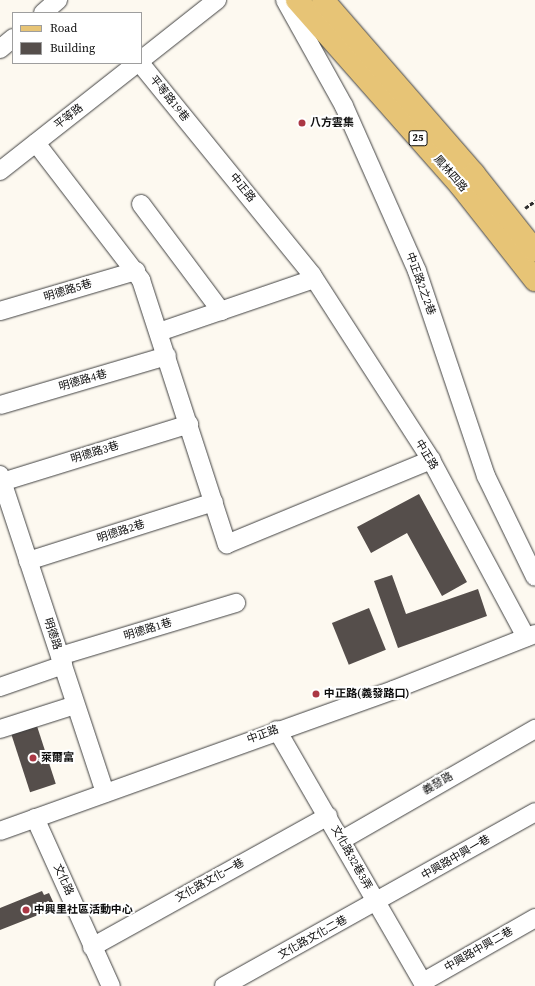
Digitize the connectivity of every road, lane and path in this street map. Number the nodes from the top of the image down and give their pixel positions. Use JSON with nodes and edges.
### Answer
{"nodes":[{"id":1,"x":58,"y":0,"type":"edge"},
{"id":2,"x":217,"y":0,"type":"edge"},
{"id":3,"x":285,"y":0,"type":"edge"},
{"id":4,"x":297,"y":0,"type":"edge"},
{"id":5,"x":323,"y":0,"type":"edge"},
{"id":6,"x":44,"y":12,"type":"edge"},
{"id":7,"x":12,"y":39,"type":"edge"},
{"id":8,"x":0,"y":49,"type":"edge"},
{"id":9,"x":142,"y":60,"type":"edge"},
{"id":10,"x":137,"y":64,"type":"edge"},
{"id":11,"x":142,"y":64,"type":"edge"},
{"id":12,"x":199,"y":135,"type":"joint"},
{"id":13,"x":36,"y":143,"type":"junction"},
{"id":14,"x":0,"y":171,"type":"edge"},
{"id":15,"x":141,"y":204,"type":"dead end"},
{"id":16,"x":535,"y":251,"type":"edge"},
{"id":17,"x":136,"y":271,"type":"junction"},
{"id":18,"x":314,"y":279,"type":"junction"},
{"id":19,"x":535,"y":280,"type":"edge"},
{"id":20,"x":220,"y":311,"type":"junction"},
{"id":21,"x":0,"y":312,"type":"edge"},
{"id":22,"x":159,"y":332,"type":"junction"},
{"id":23,"x":167,"y":356,"type":"junction"},
{"id":24,"x":0,"y":405,"type":"edge"},
{"id":25,"x":188,"y":424,"type":"junction"},
{"id":26,"x":431,"y":460,"type":"junction"},
{"id":27,"x":1,"y":478,"type":"edge"},
{"id":28,"x":4,"y":502,"type":"edge"},
{"id":29,"x":214,"y":502,"type":"junction"},
{"id":30,"x":28,"y":561,"type":"junction"},
{"id":31,"x":535,"y":577,"type":"edge"},
{"id":32,"x":236,"y":603,"type":"dead end"},
{"id":33,"x":531,"y":636,"type":"edge"},
{"id":34,"x":61,"y":661,"type":"junction"},
{"id":35,"x":0,"y":687,"type":"edge"},
{"id":36,"x":76,"y":705,"type":"junction"},
{"id":37,"x":0,"y":729,"type":"edge"},
{"id":38,"x":535,"y":729,"type":"edge"},
{"id":39,"x":277,"y":730,"type":"junction"},
{"id":40,"x":105,"y":793,"type":"junction"},
{"id":41,"x":535,"y":812,"type":"edge"},
{"id":42,"x":328,"y":816,"type":"junction"},
{"id":43,"x":35,"y":818,"type":"junction"},
{"id":44,"x":0,"y":831,"type":"edge"},
{"id":45,"x":342,"y":840,"type":"junction"},
{"id":46,"x":376,"y":903,"type":"junction"},
{"id":47,"x":535,"y":918,"type":"edge"},
{"id":48,"x":92,"y":946,"type":"junction"},
{"id":49,"x":424,"y":984,"type":"edge"},
{"id":50,"x":111,"y":986,"type":"edge"},
{"id":51,"x":224,"y":986,"type":"edge"}],
"edges":[{"from":1,"to":6,"type":"street"},
{"from":2,"to":9,"type":"street","name":"平等路"},
{"from":3,"to":31,"type":"street","name":"中正路2之2巷"},
{"from":4,"to":19,"type":"main road","name":"鳳林四路","number":"25"},
{"from":5,"to":16,"type":"main road","name":"鳳林四路","number":"25"},
{"from":7,"to":8,"type":"street"},
{"from":10,"to":13,"type":"street","name":"平等路"},
{"from":11,"to":12,"type":"street","name":"平等路19巷"},
{"from":12,"to":18,"type":"street","name":"中正路"},
{"from":13,"to":14,"type":"street","name":"平等路"},
{"from":13,"to":17,"type":"street"},
{"from":15,"to":20,"type":"street"},
{"from":17,"to":21,"type":"street","name":"明德路5巷"},
{"from":17,"to":22,"type":"street"},
{"from":18,"to":20,"type":"street"},
{"from":18,"to":26,"type":"street","name":"中正路"},
{"from":20,"to":22,"type":"street"},
{"from":22,"to":23,"type":"street"},
{"from":23,"to":24,"type":"street","name":"明德路4巷"},
{"from":23,"to":25,"type":"street"},
{"from":25,"to":27,"type":"street","name":"明德路3巷"},
{"from":25,"to":29,"type":"street"},
{"from":26,"to":29,"type":"street"},
{"from":26,"to":33,"type":"street","name":"中正路"},
{"from":27,"to":28,"type":"street","name":"明德路"},
{"from":28,"to":30,"type":"street","name":"明德路"},
{"from":29,"to":30,"type":"street","name":"明德路2巷"},
{"from":30,"to":34,"type":"street","name":"明德路"},
{"from":32,"to":34,"type":"street","name":"明德路1巷"},
{"from":33,"to":39,"type":"street","name":"中正路"},
{"from":34,"to":35,"type":"street","name":"明德路1巷"},
{"from":34,"to":36,"type":"street","name":"明德路"},
{"from":36,"to":37,"type":"street"},
{"from":36,"to":40,"type":"street","name":"明德路"},
{"from":38,"to":45,"type":"street","name":"義發路"},
{"from":39,"to":40,"type":"street","name":"中正路"},
{"from":39,"to":42,"type":"street","name":"文化路32巷3弄"},
{"from":40,"to":43,"type":"street","name":"中正路"},
{"from":41,"to":46,"type":"street","name":"中興路中興一巷"},
{"from":42,"to":45,"type":"street","name":"文化路32巷3弄"},
{"from":42,"to":48,"type":"street","name":"文化路文化一巷"},
{"from":43,"to":44,"type":"street","name":"中正路"},
{"from":43,"to":48,"type":"street","name":"文化路"},
{"from":45,"to":46,"type":"street","name":"文化路32巷3弄"},
{"from":46,"to":49,"type":"street","name":"文化路32巷3弄"},
{"from":46,"to":51,"type":"street","name":"文化路文化二巷"},
{"from":47,"to":49,"type":"street","name":"中興路中興二巷"},
{"from":48,"to":50,"type":"street","name":"文化路"}]}
